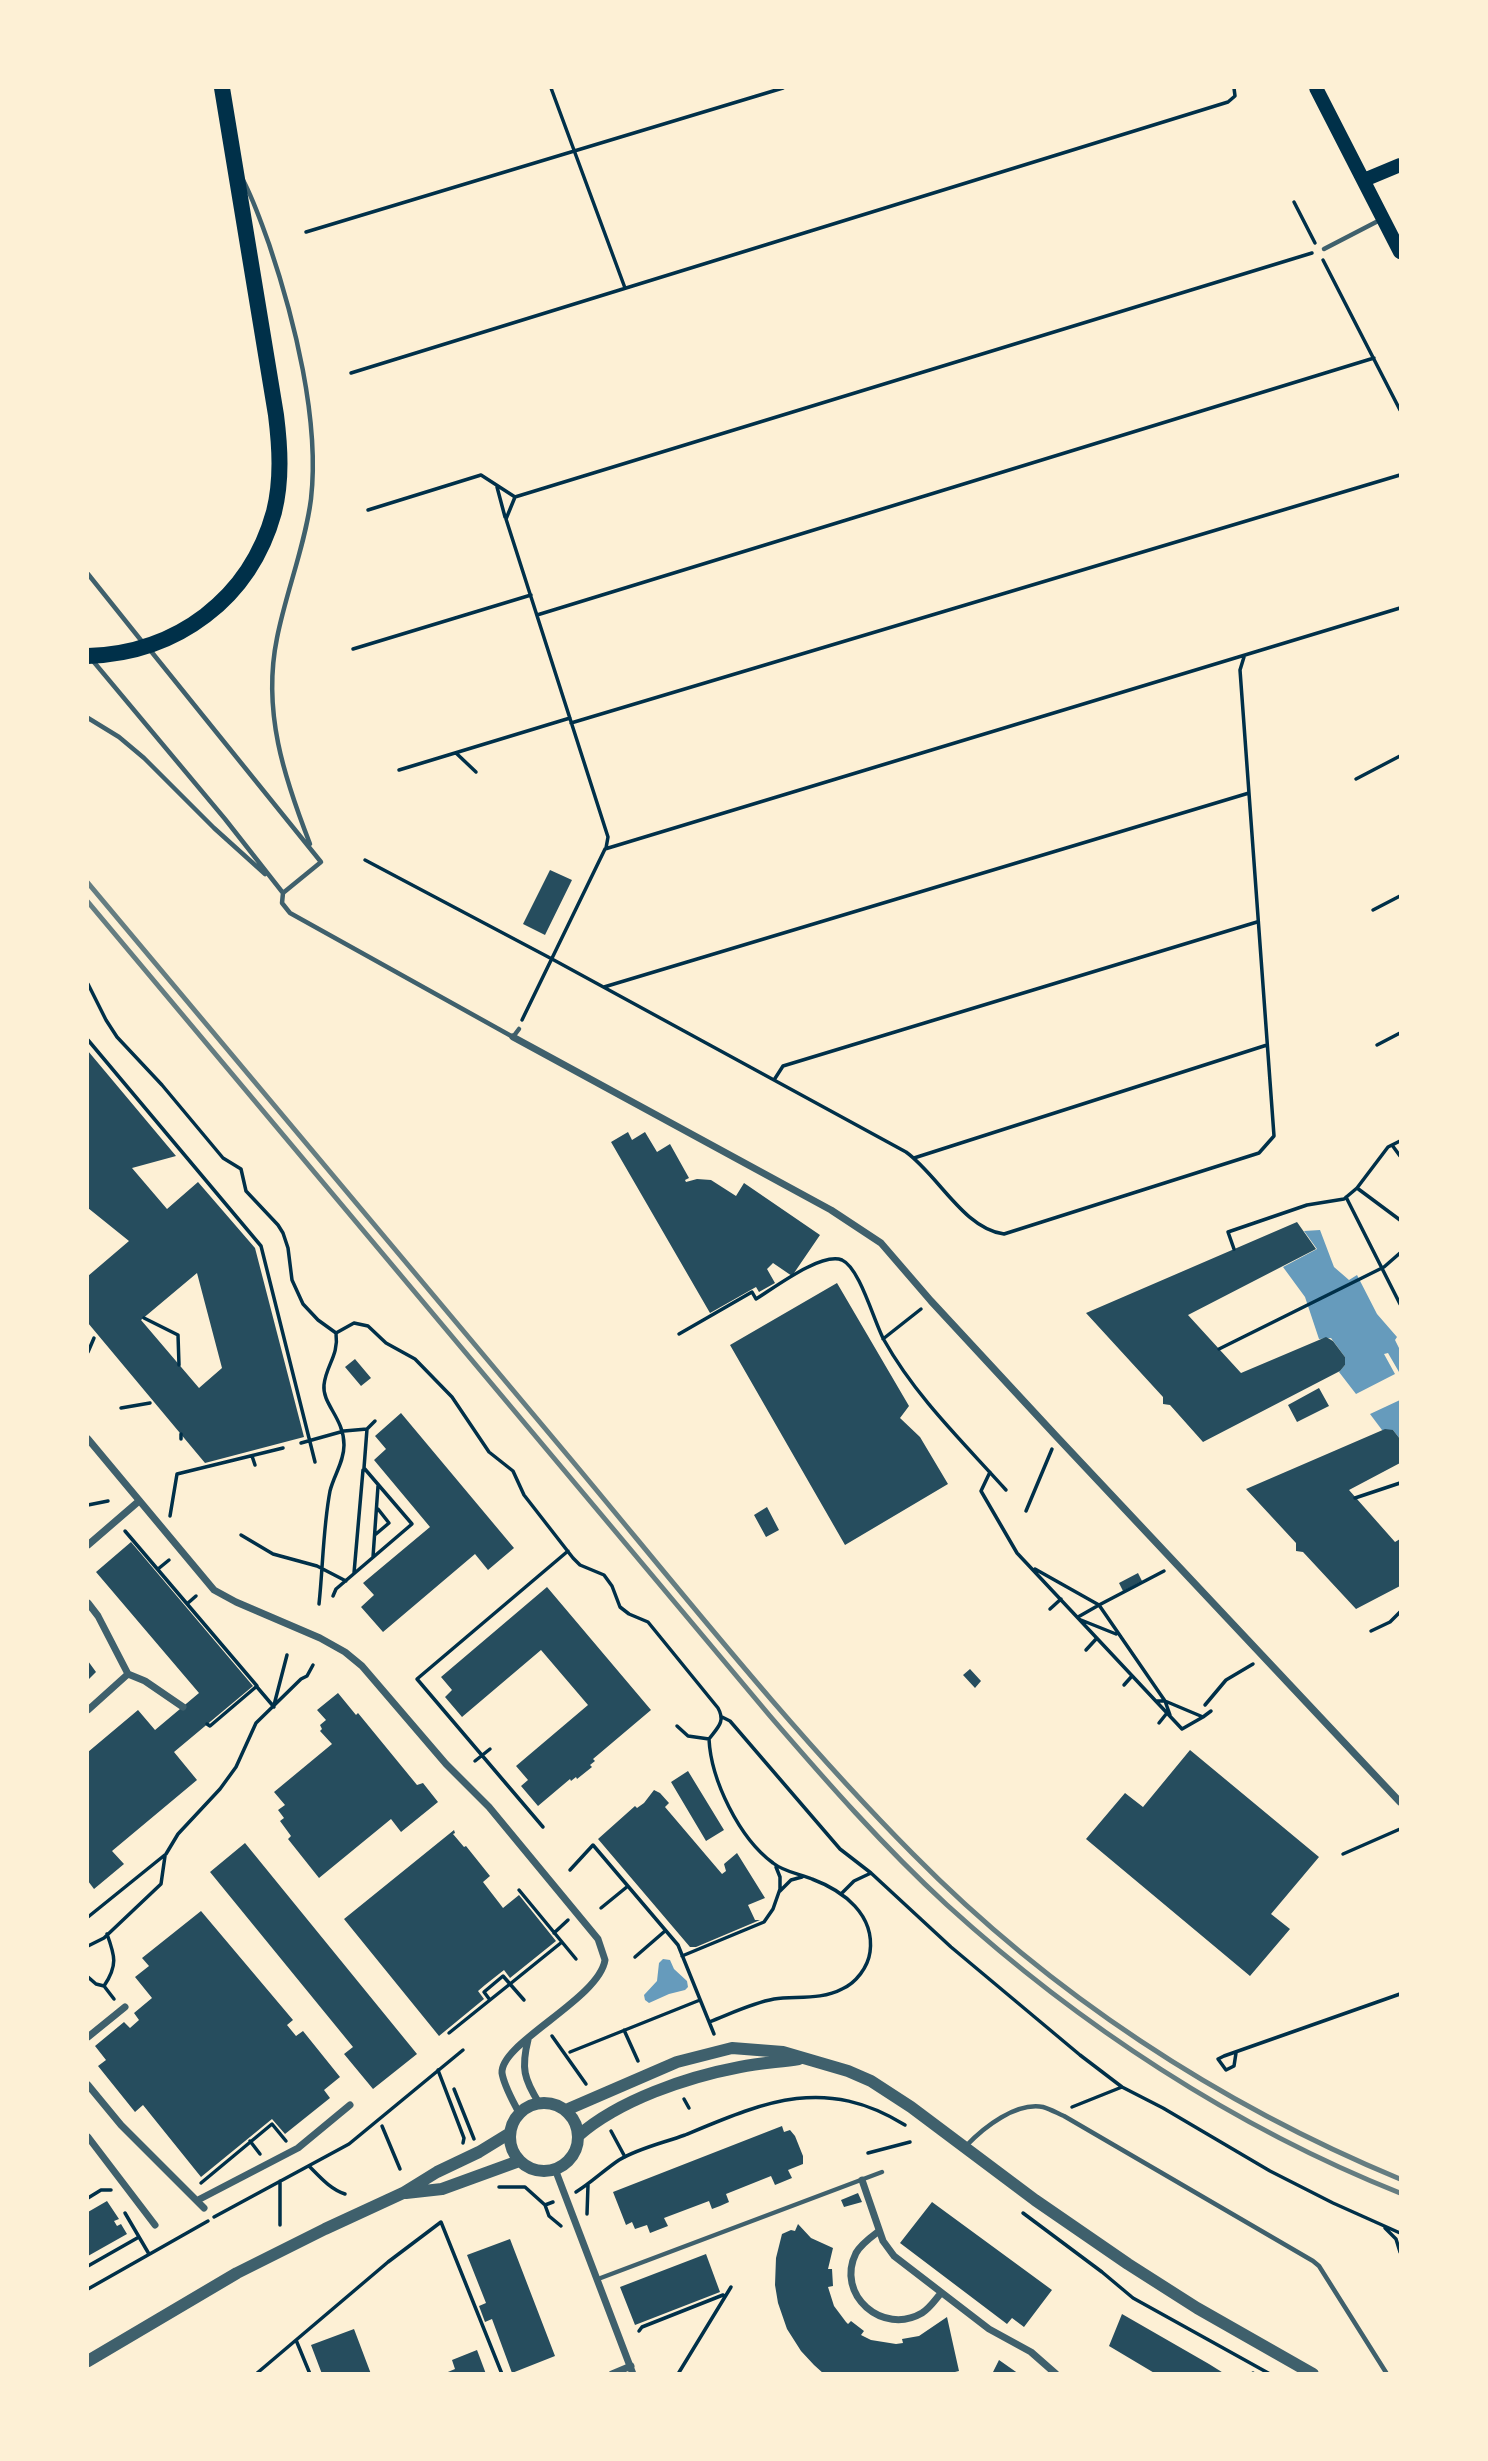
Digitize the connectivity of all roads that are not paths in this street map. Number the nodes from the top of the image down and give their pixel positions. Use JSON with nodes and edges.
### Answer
{"nodes":[{"id":1,"x":222,"y":88,"type":"edge"},
{"id":2,"x":1316,"y":88,"type":"edge"},
{"id":3,"x":235,"y":165,"type":"junction"},
{"id":4,"x":1401,"y":165,"type":"edge"},
{"id":5,"x":1364,"y":180,"type":"junction"},
{"id":6,"x":1383,"y":218,"type":"junction"},
{"id":7,"x":1321,"y":250,"type":"road end"},
{"id":8,"x":1401,"y":252,"type":"edge"},
{"id":9,"x":88,"y":574,"type":"edge"},
{"id":10,"x":88,"y":656,"type":"edge"},
{"id":11,"x":88,"y":718,"type":"edge"},
{"id":12,"x":312,"y":848,"type":"junction"},
{"id":13,"x":274,"y":882,"type":"junction"},
{"id":14,"x":283,"y":892,"type":"junction"},
{"id":15,"x":519,"y":1028,"type":"road end"},
{"id":16,"x":513,"y":1037,"type":"junction"},
{"id":17,"x":88,"y":1439,"type":"edge"},
{"id":18,"x":139,"y":1501,"type":"junction"},
{"id":19,"x":88,"y":1545,"type":"edge"},
{"id":20,"x":88,"y":1603,"type":"edge"},
{"id":21,"x":128,"y":1674,"type":"junction"},
{"id":22,"x":183,"y":1706,"type":"dead end"},
{"id":23,"x":88,"y":1710,"type":"edge"},
{"id":24,"x":1401,"y":1802,"type":"edge"},
{"id":25,"x":125,"y":2007,"type":"dead end"},
{"id":26,"x":88,"y":2037,"type":"edge"},
{"id":27,"x":528,"y":2040,"type":"junction"},
{"id":28,"x":802,"y":2059,"type":"junction"},
{"id":29,"x":88,"y":2085,"type":"edge"},
{"id":30,"x":539,"y":2103,"type":"junction"},
{"id":31,"x":350,"y":2105,"type":"dead end"},
{"id":32,"x":565,"y":2110,"type":"junction"},
{"id":33,"x":519,"y":2113,"type":"junction"},
{"id":34,"x":510,"y":2133,"type":"junction"},
{"id":35,"x":578,"y":2136,"type":"junction"},
{"id":36,"x":88,"y":2137,"type":"edge"},
{"id":37,"x":965,"y":2147,"type":"junction"},
{"id":38,"x":519,"y":2161,"type":"junction"},
{"id":39,"x":555,"y":2169,"type":"junction"},
{"id":40,"x":882,"y":2172,"type":"dead end"},
{"id":41,"x":862,"y":2180,"type":"junction"},
{"id":42,"x":403,"y":2193,"type":"junction"},
{"id":43,"x":198,"y":2200,"type":"junction"},
{"id":44,"x":204,"y":2208,"type":"dead end"},
{"id":45,"x":155,"y":2225,"type":"dead end"},
{"id":46,"x":879,"y":2231,"type":"junction"},
{"id":47,"x":597,"y":2279,"type":"junction"},
{"id":48,"x":941,"y":2293,"type":"junction"},
{"id":49,"x":88,"y":2361,"type":"edge"},
{"id":50,"x":632,"y":2370,"type":"edge"},
{"id":51,"x":612,"y":2374,"type":"edge"},
{"id":52,"x":1056,"y":2374,"type":"edge"},
{"id":53,"x":1313,"y":2374,"type":"edge"},
{"id":54,"x":1387,"y":2374,"type":"edge"}],
"edges":[{"from":1,"to":3,"type":"main road"},
{"from":2,"to":5,"type":"main road"},
{"from":3,"to":10,"type":"main road"},
{"from":3,"to":12,"type":"lane"},
{"from":4,"to":5,"type":"main road"},
{"from":5,"to":6,"type":"main road"},
{"from":6,"to":7,"type":"lane"},
{"from":6,"to":8,"type":"main road"},
{"from":9,"to":12,"type":"lane"},
{"from":10,"to":13,"type":"lane"},
{"from":11,"to":13,"type":"lane"},
{"from":12,"to":14,"type":"lane"},
{"from":13,"to":14,"type":"lane"},
{"from":14,"to":16,"type":"lane"},
{"from":15,"to":16,"type":"lane"},
{"from":16,"to":24,"type":"street"},
{"from":17,"to":18,"type":"street"},
{"from":18,"to":19,"type":"street"},
{"from":18,"to":27,"type":"street"},
{"from":20,"to":21,"type":"street"},
{"from":21,"to":22,"type":"street"},
{"from":21,"to":23,"type":"street"},
{"from":25,"to":26,"type":"street"},
{"from":27,"to":30,"type":"street"},
{"from":27,"to":33,"type":"street"},
{"from":28,"to":32,"type":"street"},
{"from":28,"to":35,"type":"street"},
{"from":28,"to":37,"type":"street"},
{"from":29,"to":43,"type":"street"},
{"from":30,"to":32,"type":"street"},
{"from":30,"to":33,"type":"street"},
{"from":31,"to":43,"type":"street"},
{"from":32,"to":35,"type":"street"},
{"from":33,"to":34,"type":"street"},
{"from":34,"to":38,"type":"street"},
{"from":34,"to":42,"type":"street"},
{"from":35,"to":39,"type":"street"},
{"from":36,"to":45,"type":"street"},
{"from":37,"to":53,"type":"street"},
{"from":37,"to":54,"type":"lane"},
{"from":38,"to":39,"type":"street"},
{"from":38,"to":42,"type":"street"},
{"from":39,"to":47,"type":"street"},
{"from":40,"to":41,"type":"lane"},
{"from":41,"to":46,"type":"street"},
{"from":41,"to":47,"type":"lane"},
{"from":42,"to":49,"type":"street"},
{"from":43,"to":44,"type":"street"},
{"from":46,"to":48,"type":"street"},
{"from":46,"to":48,"type":"street"},
{"from":47,"to":50,"type":"street"},
{"from":48,"to":52,"type":"street"},
{"from":50,"to":51,"type":"street"}]}
